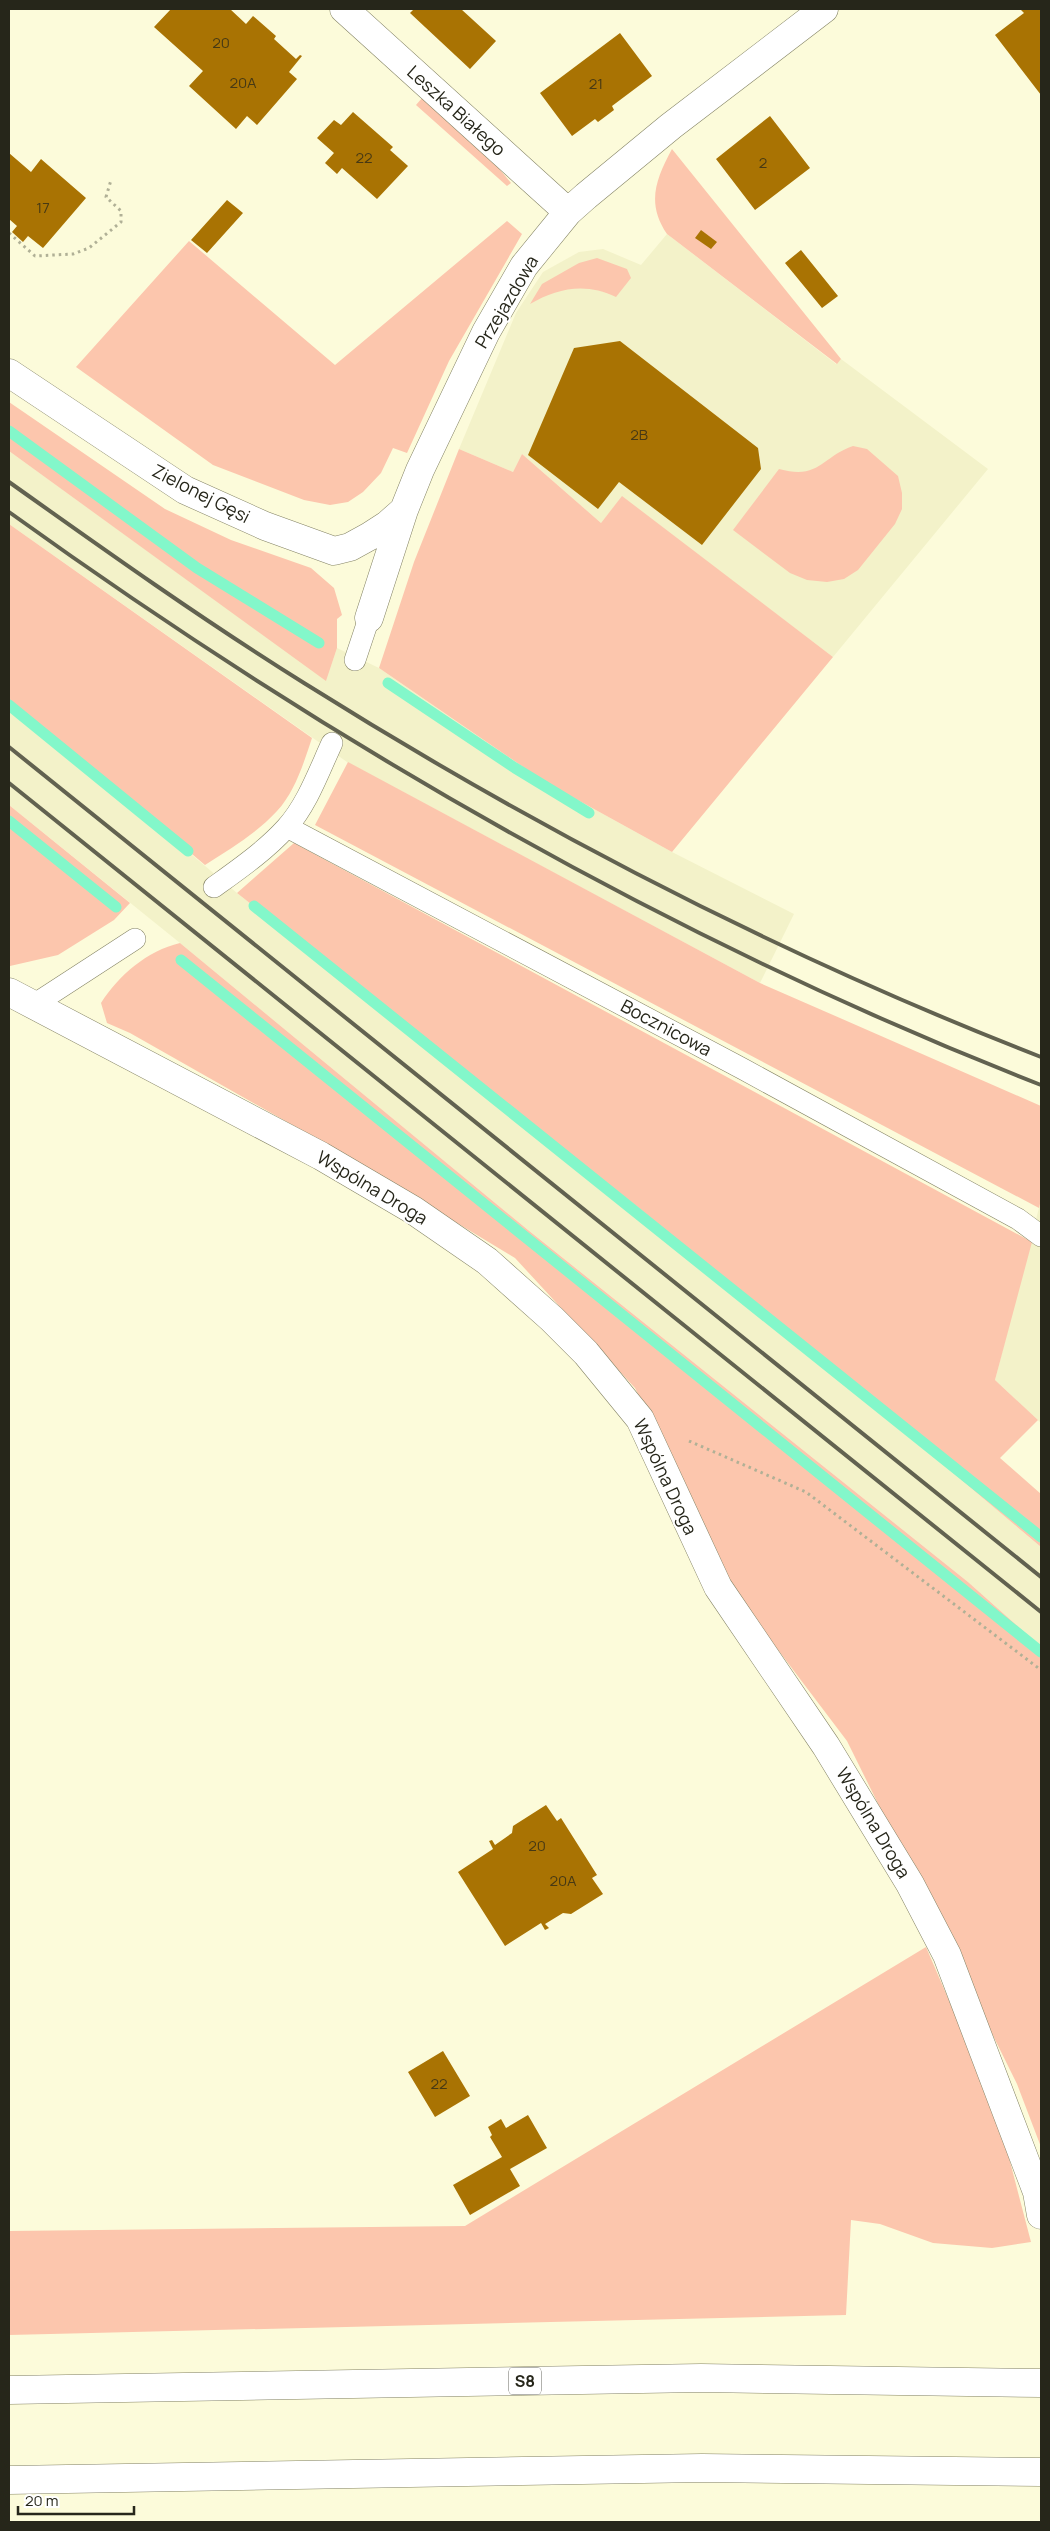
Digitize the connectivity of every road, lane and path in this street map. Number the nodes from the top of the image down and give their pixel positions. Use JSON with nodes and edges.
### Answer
{"nodes":[{"id":1,"x":344,"y":9,"type":"edge"},
{"id":2,"x":824,"y":9,"type":"edge"},
{"id":3,"x":110,"y":180,"type":"dead end"},
{"id":4,"x":568,"y":212,"type":"junction"},
{"id":5,"x":9,"y":233,"type":"edge"},
{"id":6,"x":9,"y":373,"type":"edge"},
{"id":7,"x":404,"y":510,"type":"junction"},
{"id":8,"x":369,"y":618,"type":"joint"},
{"id":9,"x":355,"y":660,"type":"dead end"},
{"id":10,"x":332,"y":743,"type":"dead end"},
{"id":11,"x":287,"y":827,"type":"junction"},
{"id":12,"x":214,"y":887,"type":"dead end"},
{"id":13,"x":134,"y":939,"type":"dead end"},
{"id":14,"x":9,"y":992,"type":"edge"},
{"id":15,"x":35,"y":1004,"type":"junction"},
{"id":16,"x":1041,"y":1236,"type":"edge"},
{"id":17,"x":640,"y":1419,"type":"junction"},
{"id":18,"x":1041,"y":1670,"type":"edge"},
{"id":19,"x":1041,"y":2215,"type":"edge"},
{"id":20,"x":1041,"y":2383,"type":"edge"},
{"id":21,"x":9,"y":2390,"type":"edge"},
{"id":22,"x":1041,"y":2472,"type":"edge"},
{"id":23,"x":9,"y":2480,"type":"edge"}],
"edges":[{"from":1,"to":4,"type":"main road","name":"Leszka Białego"},
{"from":2,"to":4,"type":"main road","name":"Przejazdowa"},
{"from":3,"to":5,"type":"path"},
{"from":4,"to":7,"type":"main road","name":"Przejazdowa"},
{"from":6,"to":7,"type":"main road","name":"Zielonej Gęsi"},
{"from":7,"to":8,"type":"main road","name":"Przejazdowa"},
{"from":8,"to":9,"type":"lane"},
{"from":10,"to":11,"type":"lane"},
{"from":11,"to":12,"type":"lane"},
{"from":11,"to":16,"type":"lane","name":"Bocznicowa"},
{"from":13,"to":15,"type":"lane"},
{"from":14,"to":15,"type":"main road","name":"Wspólna Droga"},
{"from":15,"to":17,"type":"main road","name":"Wspólna Droga"},
{"from":17,"to":18,"type":"path"},
{"from":17,"to":19,"type":"main road","name":"Wspólna Droga"},
{"from":20,"to":21,"type":"main road","number":"S8"},
{"from":22,"to":23,"type":"main road"}]}
